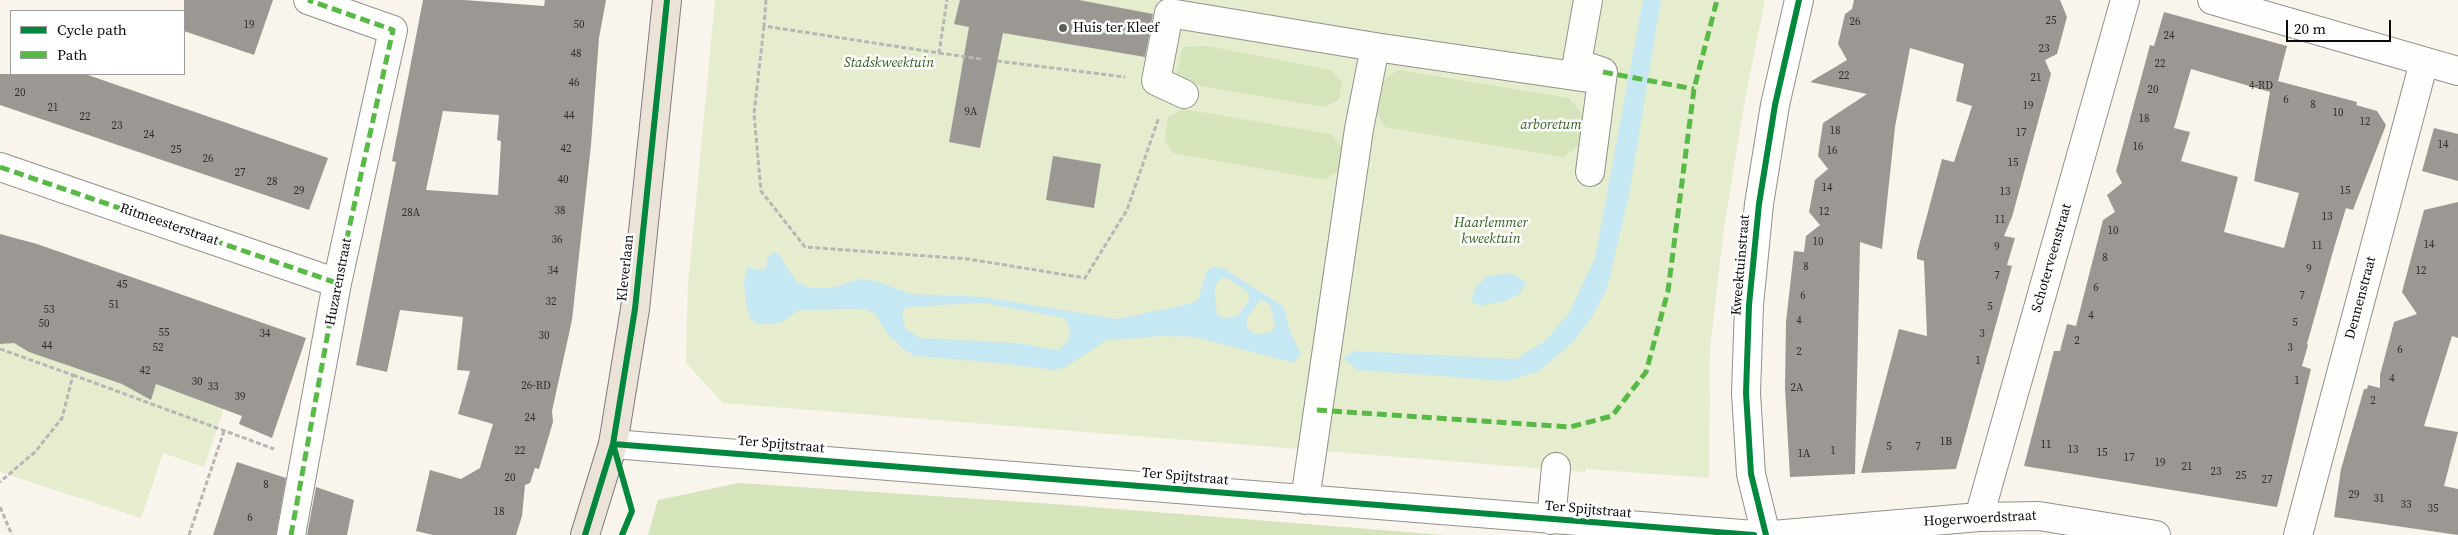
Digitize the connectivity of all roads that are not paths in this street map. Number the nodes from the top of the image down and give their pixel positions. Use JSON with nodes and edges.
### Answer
{"nodes":[{"id":1,"x":308,"y":0,"type":"edge"},
{"id":2,"x":667,"y":0,"type":"edge"},
{"id":3,"x":1588,"y":0,"type":"edge"},
{"id":4,"x":1798,"y":0,"type":"edge"},
{"id":5,"x":2125,"y":0,"type":"edge"},
{"id":6,"x":2212,"y":0,"type":"edge"},
{"id":7,"x":1375,"y":47,"type":"junction"},
{"id":8,"x":2424,"y":62,"type":"junction"},
{"id":9,"x":2458,"y":71,"type":"edge"},
{"id":10,"x":1602,"y":80,"type":"junction"},
{"id":11,"x":1170,"y":87,"type":"road end"},
{"id":12,"x":0,"y":167,"type":"edge"},
{"id":13,"x":1590,"y":172,"type":"dead end"},
{"id":14,"x":337,"y":283,"type":"junction"},
{"id":15,"x":613,"y":444,"type":"junction"},
{"id":16,"x":1556,"y":467,"type":"dead end"},
{"id":17,"x":1305,"y":500,"type":"junction"},
{"id":18,"x":1979,"y":517,"type":"junction"},
{"id":19,"x":1551,"y":520,"type":"junction"},
{"id":20,"x":291,"y":535,"type":"edge"},
{"id":21,"x":585,"y":535,"type":"edge"},
{"id":22,"x":1754,"y":535,"type":"edge"},
{"id":23,"x":1766,"y":535,"type":"edge"},
{"id":24,"x":1773,"y":535,"type":"edge"},
{"id":25,"x":2156,"y":535,"type":"edge"},
{"id":26,"x":2298,"y":535,"type":"edge"}],
"edges":[{"from":1,"to":14,"type":"street","name":"Huzarenstraat"},
{"from":2,"to":15,"type":"main road","name":"Kleverlaan"},
{"from":3,"to":10,"type":"street"},
{"from":4,"to":23,"type":"street","name":"Kweektuinstraat"},
{"from":5,"to":18,"type":"street","name":"Schoterveenstraat"},
{"from":6,"to":8,"type":"street"},
{"from":7,"to":10,"type":"street"},
{"from":7,"to":11,"type":"street"},
{"from":7,"to":17,"type":"street"},
{"from":8,"to":9,"type":"street"},
{"from":8,"to":26,"type":"street","name":"Dennenstraat"},
{"from":10,"to":13,"type":"street"},
{"from":12,"to":14,"type":"street","name":"Ritmeesterstraat"},
{"from":14,"to":20,"type":"street","name":"Huzarenstraat"},
{"from":15,"to":17,"type":"street","name":"Ter Spijtstraat"},
{"from":15,"to":21,"type":"main road","name":"Kleverlaan"},
{"from":16,"to":19,"type":"street"},
{"from":17,"to":19,"type":"street","name":"Ter Spijtstraat"},
{"from":18,"to":24,"type":"street","name":"Hogerwoerdstraat"},
{"from":18,"to":25,"type":"street","name":"Hogerwoerdstraat"},
{"from":19,"to":22,"type":"street","name":"Ter Spijtstraat"}]}
